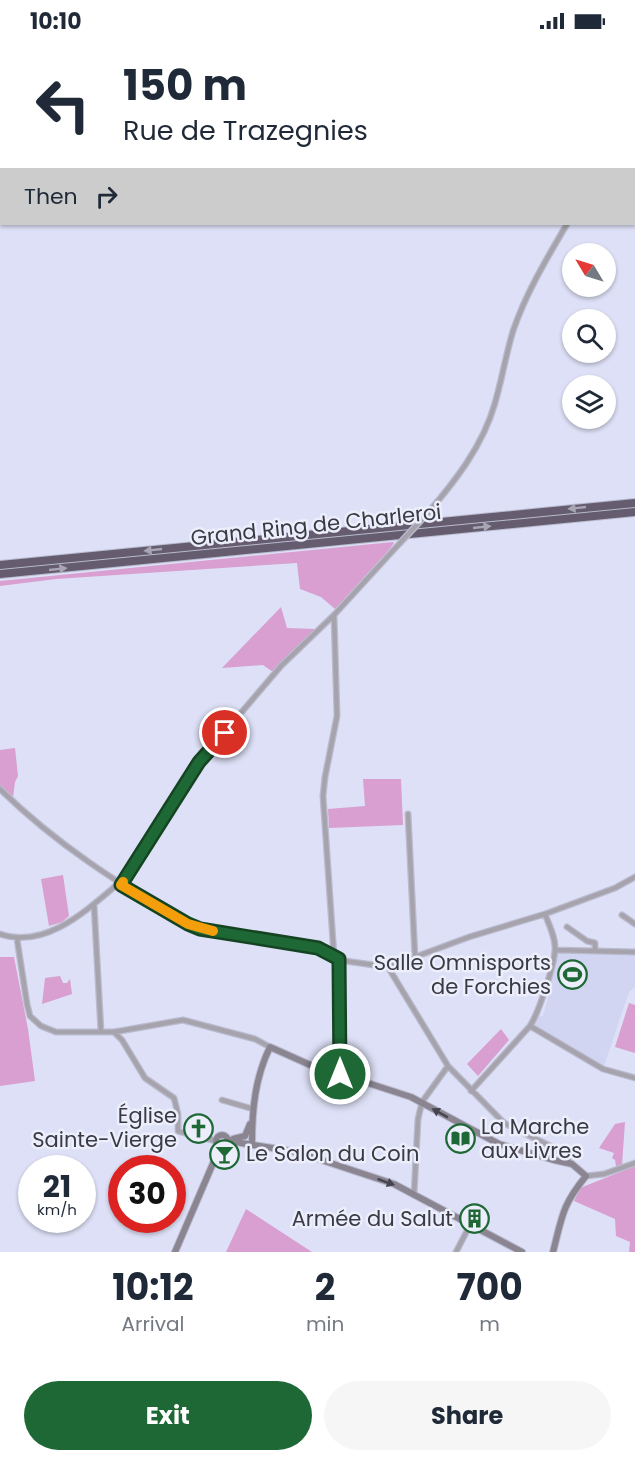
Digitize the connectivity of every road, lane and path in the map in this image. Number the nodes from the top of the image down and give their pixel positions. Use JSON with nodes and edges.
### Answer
{"nodes":[{"id":1,"x":566,"y":225,"type":"edge"},
{"id":2,"x":635,"y":502,"type":"edge"},
{"id":3,"x":635,"y":512,"type":"edge"},
{"id":4,"x":0,"y":565,"type":"edge"},
{"id":5,"x":0,"y":574,"type":"edge"},
{"id":6,"x":334,"y":615,"type":"junction"},
{"id":7,"x":0,"y":789,"type":"edge"},
{"id":8,"x":408,"y":814,"type":"dead end"},
{"id":9,"x":635,"y":877,"type":"edge"},
{"id":10,"x":120,"y":884,"type":"junction"},
{"id":11,"x":94,"y":904,"type":"junction"},
{"id":12,"x":545,"y":914,"type":"junction"},
{"id":13,"x":622,"y":915,"type":"dead end"},
{"id":14,"x":635,"y":924,"type":"edge"},
{"id":15,"x":567,"y":927,"type":"dead end"},
{"id":16,"x":0,"y":934,"type":"edge"},
{"id":17,"x":17,"y":939,"type":"junction"},
{"id":18,"x":555,"y":950,"type":"junction"},
{"id":19,"x":595,"y":951,"type":"junction"},
{"id":20,"x":635,"y":952,"type":"edge"},
{"id":21,"x":334,"y":956,"type":"junction"},
{"id":22,"x":415,"y":957,"type":"junction"},
{"id":23,"x":339,"y":959,"type":"junction"},
{"id":24,"x":388,"y":967,"type":"junction"},
{"id":25,"x":530,"y":1026,"type":"junction"},
{"id":26,"x":101,"y":1032,"type":"junction"},
{"id":27,"x":114,"y":1032,"type":"junction"},
{"id":28,"x":270,"y":1047,"type":"junction"},
{"id":29,"x":448,"y":1066,"type":"junction"},
{"id":30,"x":340,"y":1074,"type":"junction"},
{"id":31,"x":635,"y":1078,"type":"edge"},
{"id":32,"x":471,"y":1090,"type":"junction"},
{"id":33,"x":222,"y":1100,"type":"dead end"},
{"id":34,"x":422,"y":1102,"type":"junction"},
{"id":35,"x":253,"y":1109,"type":"junction"},
{"id":36,"x":252,"y":1118,"type":"junction"},
{"id":37,"x":228,"y":1140,"type":"junction"},
{"id":38,"x":218,"y":1144,"type":"junction"},
{"id":39,"x":252,"y":1144,"type":"junction"},
{"id":40,"x":635,"y":1163,"type":"edge"},
{"id":41,"x":572,"y":1164,"type":"junction"},
{"id":42,"x":586,"y":1176,"type":"junction"},
{"id":43,"x":414,"y":1195,"type":"junction"},
{"id":44,"x":470,"y":1225,"type":"junction"},
{"id":45,"x":175,"y":1252,"type":"edge"},
{"id":46,"x":456,"y":1252,"type":"edge"},
{"id":47,"x":522,"y":1252,"type":"edge"},
{"id":48,"x":553,"y":1252,"type":"edge"}],
"edges":[{"from":1,"to":6,"type":"street","bridge":true},
{"from":2,"to":4,"type":"highway","name":"Grand Ring de Charleroi","one_way":true},
{"from":5,"to":3,"type":"highway","name":"Grand Ring de Charleroi","one_way":true},
{"from":6,"to":10,"type":"street"},
{"from":6,"to":21,"type":"street"},
{"from":7,"to":10,"type":"street"},
{"from":8,"to":22,"type":"street"},
{"from":9,"to":12,"type":"street"},
{"from":10,"to":11,"type":"street"},
{"from":10,"to":21,"type":"street"},
{"from":11,"to":17,"type":"street"},
{"from":11,"to":26,"type":"street"},
{"from":12,"to":18,"type":"street"},
{"from":12,"to":22,"type":"street"},
{"from":13,"to":14,"type":"street"},
{"from":15,"to":19,"type":"street"},
{"from":16,"to":17,"type":"street"},
{"from":17,"to":26,"type":"street"},
{"from":18,"to":19,"type":"street"},
{"from":18,"to":25,"type":"street"},
{"from":19,"to":20,"type":"street"},
{"from":21,"to":23,"type":"street"},
{"from":22,"to":24,"type":"street"},
{"from":23,"to":24,"type":"street"},
{"from":23,"to":30,"type":"street"},
{"from":24,"to":29,"type":"street"},
{"from":25,"to":31,"type":"street"},
{"from":25,"to":32,"type":"street"},
{"from":26,"to":27,"type":"street"},
{"from":27,"to":28,"type":"street"},
{"from":27,"to":38,"type":"street"},
{"from":28,"to":30,"type":"street"},
{"from":28,"to":35,"type":"street"},
{"from":29,"to":32,"type":"street"},
{"from":29,"to":34,"type":"street"},
{"from":30,"to":34,"type":"street"},
{"from":32,"to":41,"type":"street"},
{"from":33,"to":35,"type":"street"},
{"from":41,"to":34,"type":"street","one_way":true},
{"from":34,"to":43,"type":"street"},
{"from":35,"to":36,"type":"street"},
{"from":36,"to":37,"type":"street"},
{"from":36,"to":39,"type":"street"},
{"from":37,"to":38,"type":"street"},
{"from":37,"to":38,"type":"street"},
{"from":37,"to":39,"type":"street"},
{"from":38,"to":45,"type":"street"},
{"from":39,"to":43,"type":"street","one_way":true},
{"from":40,"to":42,"type":"street"},
{"from":41,"to":42,"type":"street"},
{"from":42,"to":48,"type":"street"},
{"from":43,"to":44,"type":"street"},
{"from":44,"to":46,"type":"street"},
{"from":44,"to":47,"type":"street"}]}
